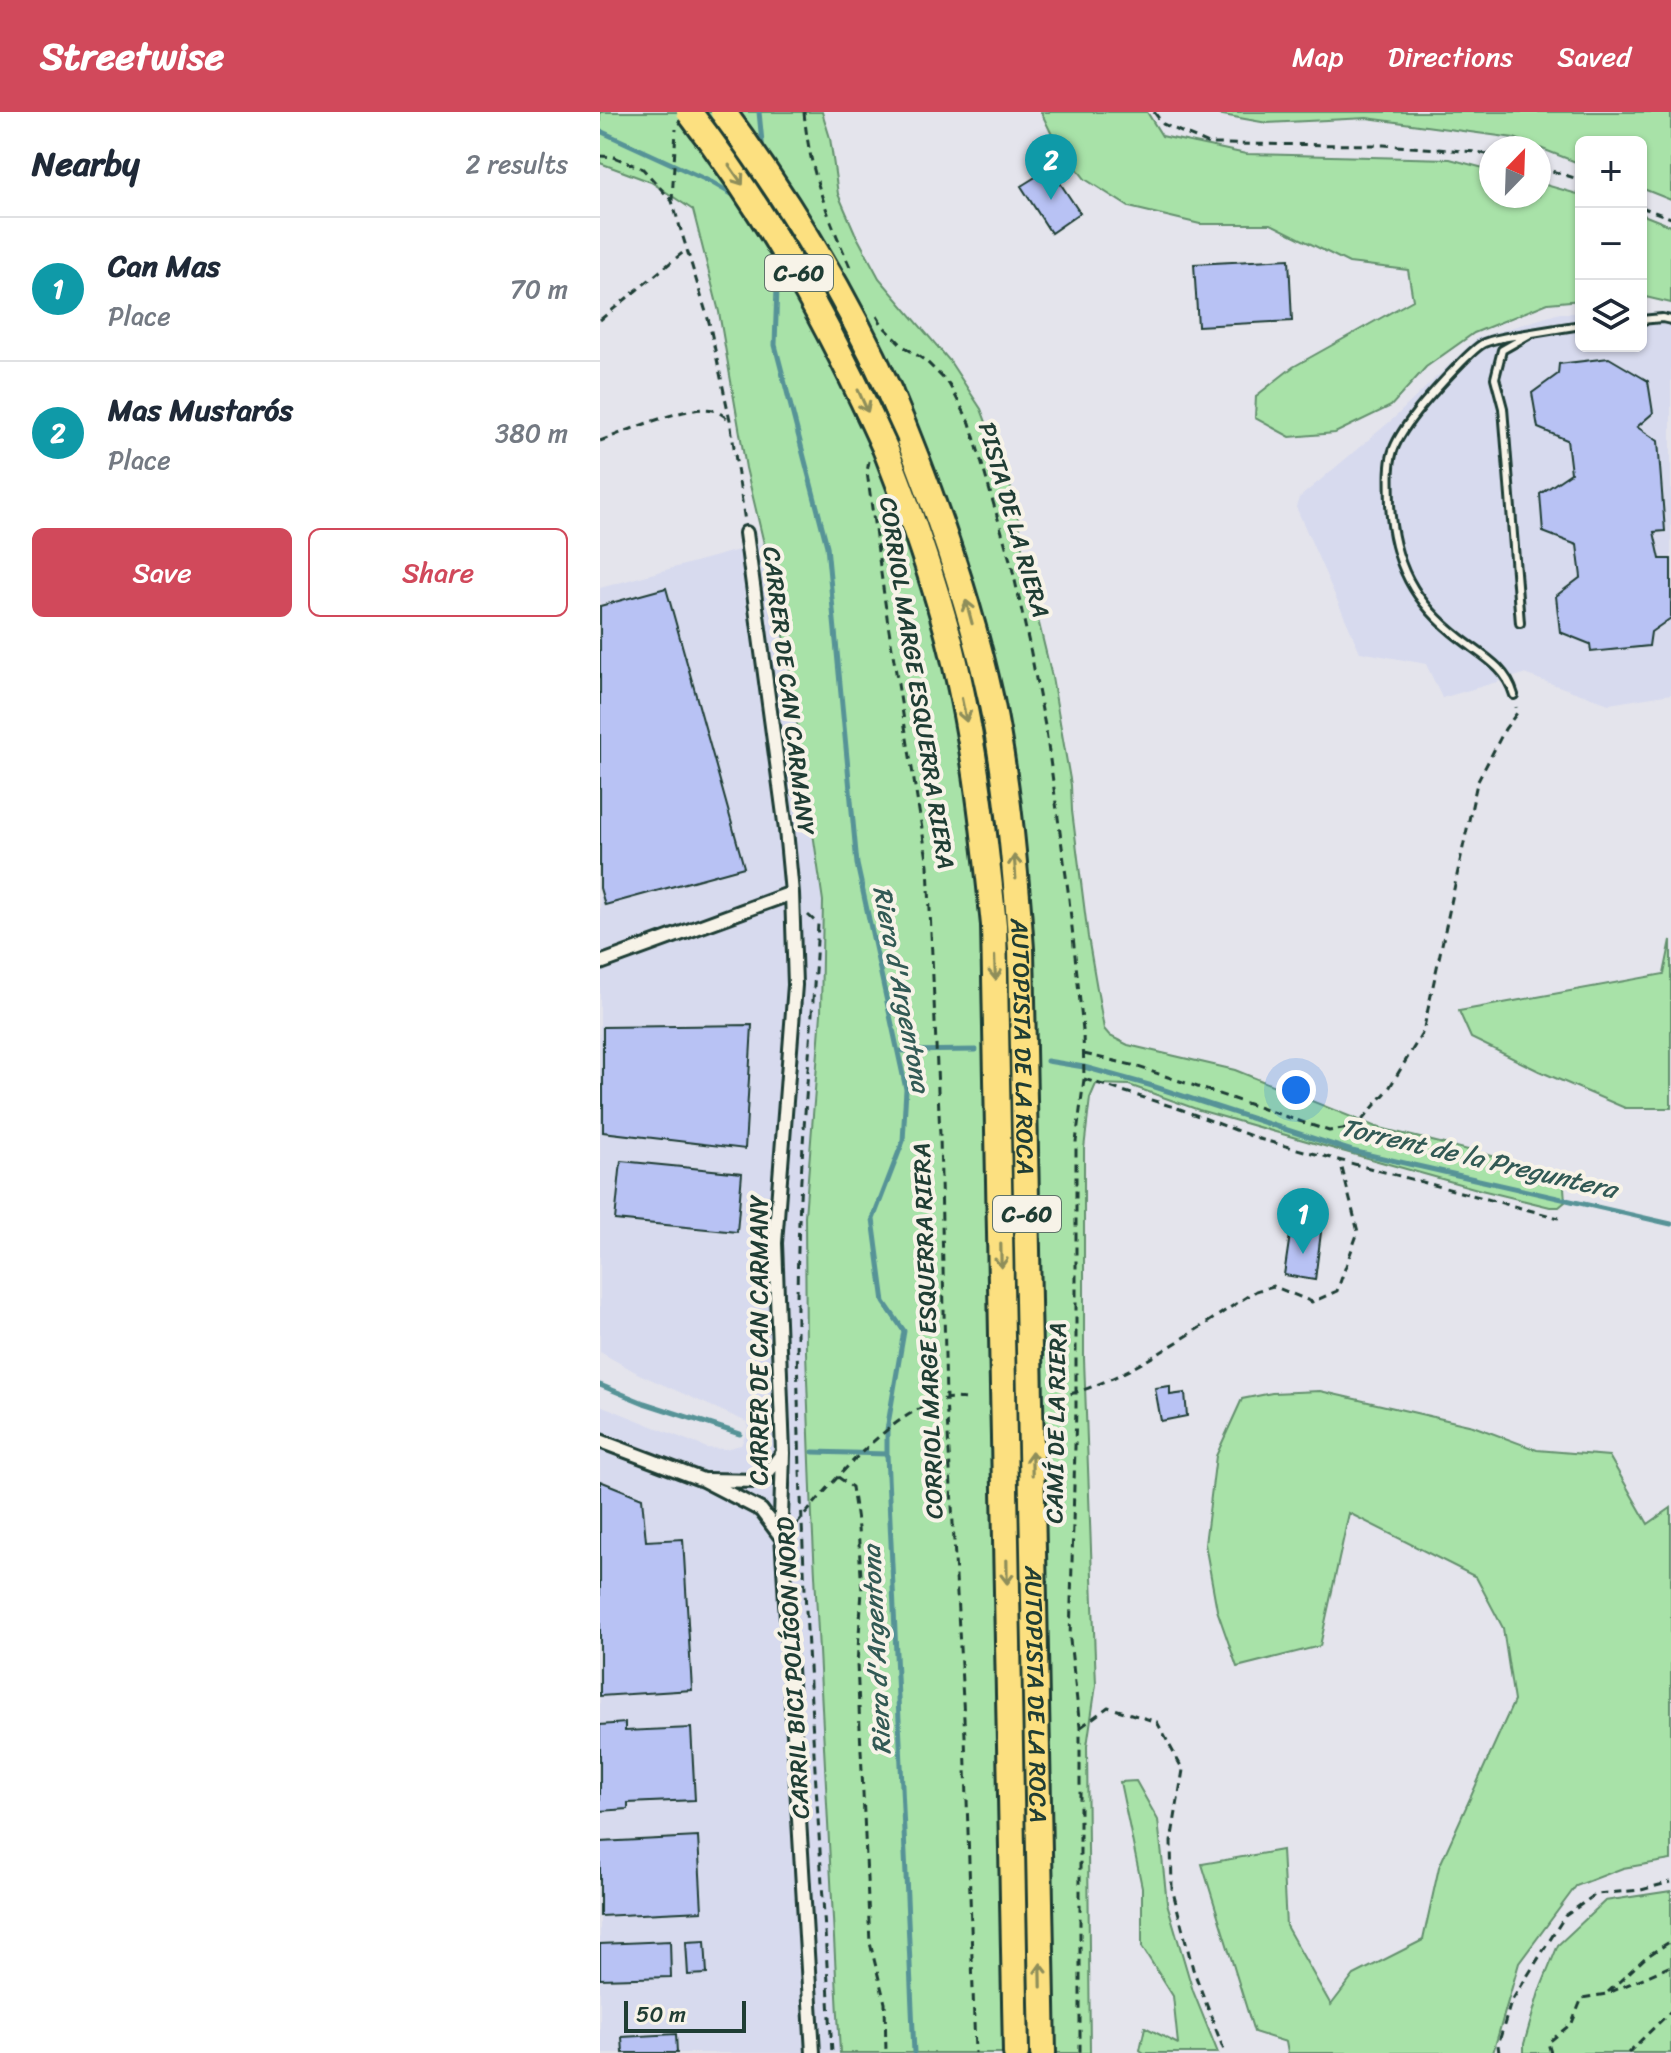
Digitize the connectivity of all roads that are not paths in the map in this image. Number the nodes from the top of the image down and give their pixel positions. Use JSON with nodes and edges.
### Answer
{"nodes":[{"id":1,"x":723,"y":112,"type":"edge"},
{"id":2,"x":683,"y":119,"type":"edge"},
{"id":3,"x":1647,"y":319,"type":"edge"},
{"id":4,"x":1671,"y":320,"type":"edge"},
{"id":5,"x":1575,"y":326,"type":"edge"},
{"id":6,"x":1532,"y":333,"type":"junction"},
{"id":7,"x":746,"y":533,"type":"road end"},
{"id":8,"x":1520,"y":623,"type":"dead end"},
{"id":9,"x":1514,"y":695,"type":"road end"},
{"id":10,"x":792,"y":893,"type":"junction"},
{"id":11,"x":600,"y":963,"type":"edge"},
{"id":12,"x":600,"y":1441,"type":"edge"},
{"id":13,"x":783,"y":1453,"type":"junction"},
{"id":14,"x":703,"y":1480,"type":"junction"},
{"id":15,"x":784,"y":1540,"type":"junction"},
{"id":16,"x":813,"y":2053,"type":"edge"},
{"id":17,"x":1016,"y":2053,"type":"edge"},
{"id":18,"x":1043,"y":2053,"type":"edge"}],
"edges":[{"from":18,"to":1,"type":"highway","name":"AUTOPISTA DE LA ROCA","number":"C-60","one_way":true,"bridge":true},
{"from":2,"to":17,"type":"highway","name":"AUTOPISTA DE LA ROCA","number":"C-60","one_way":true,"bridge":true},
{"from":3,"to":4,"type":"lane"},
{"from":5,"to":6,"type":"lane"},
{"from":6,"to":8,"type":"lane"},
{"from":6,"to":9,"type":"lane"},
{"from":7,"to":10,"type":"street","name":"CARRER DE CAN CARMANY"},
{"from":10,"to":11,"type":"street"},
{"from":10,"to":13,"type":"street","name":"CARRER DE CAN CARMANY"},
{"from":12,"to":14,"type":"street"},
{"from":13,"to":14,"type":"street"},
{"from":13,"to":15,"type":"street","name":"CARRER DE CAN CARMANY"},
{"from":14,"to":15,"type":"street"},
{"from":15,"to":16,"type":"street","name":"CARRER DE CAN CARMANY"}]}
